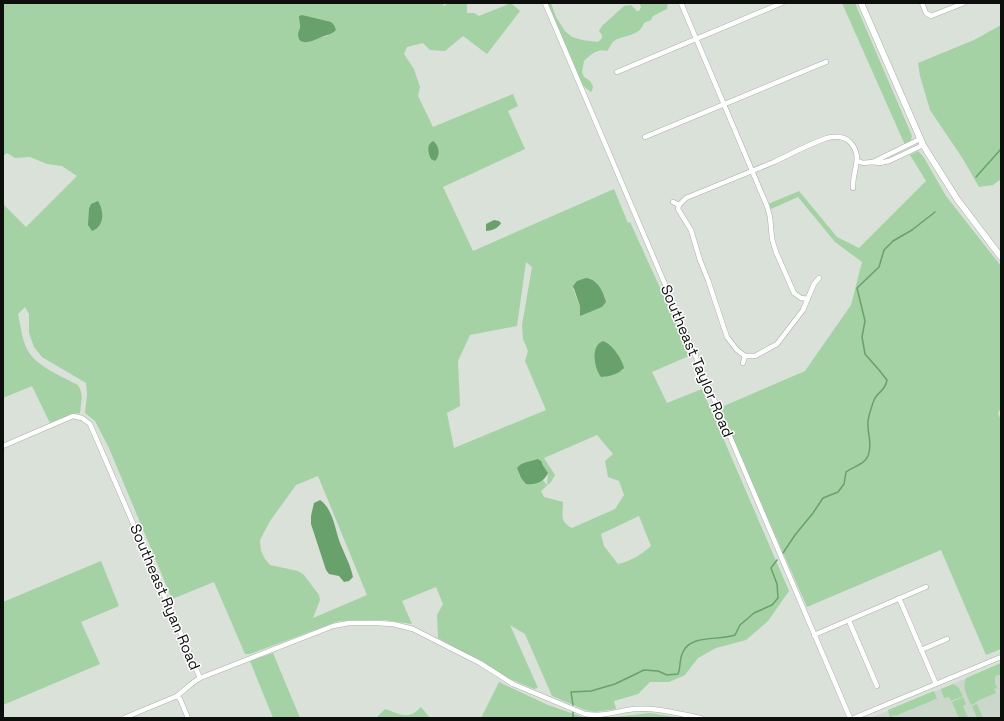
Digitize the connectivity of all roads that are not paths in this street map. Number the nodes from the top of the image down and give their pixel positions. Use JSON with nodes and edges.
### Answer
{"nodes":[{"id":1,"x":545,"y":3,"type":"edge"},
{"id":2,"x":681,"y":3,"type":"edge"},
{"id":3,"x":782,"y":3,"type":"edge"},
{"id":4,"x":861,"y":3,"type":"edge"},
{"id":5,"x":922,"y":3,"type":"edge"},
{"id":6,"x":964,"y":3,"type":"edge"},
{"id":7,"x":697,"y":39,"type":"junction"},
{"id":8,"x":826,"y":62,"type":"dead end"},
{"id":9,"x":617,"y":72,"type":"dead end"},
{"id":10,"x":724,"y":104,"type":"junction"},
{"id":11,"x":848,"y":133,"type":"dead end"},
{"id":12,"x":645,"y":137,"type":"dead end"},
{"id":13,"x":846,"y":139,"type":"junction"},
{"id":14,"x":922,"y":142,"type":"junction"},
{"id":15,"x":858,"y":161,"type":"junction"},
{"id":16,"x":752,"y":171,"type":"junction"},
{"id":17,"x":853,"y":188,"type":"dead end"},
{"id":18,"x":673,"y":202,"type":"dead end"},
{"id":19,"x":679,"y":205,"type":"junction"},
{"id":20,"x":1001,"y":257,"type":"edge"},
{"id":21,"x":819,"y":278,"type":"dead end"},
{"id":22,"x":808,"y":299,"type":"junction"},
{"id":23,"x":745,"y":356,"type":"junction"},
{"id":24,"x":743,"y":363,"type":"dead end"},
{"id":25,"x":3,"y":446,"type":"edge"},
{"id":26,"x":926,"y":587,"type":"dead end"},
{"id":27,"x":899,"y":598,"type":"junction"},
{"id":28,"x":849,"y":621,"type":"junction"},
{"id":29,"x":814,"y":635,"type":"junction"},
{"id":30,"x":947,"y":639,"type":"dead end"},
{"id":31,"x":921,"y":650,"type":"junction"},
{"id":32,"x":1001,"y":657,"type":"edge"},
{"id":33,"x":200,"y":678,"type":"junction"},
{"id":34,"x":936,"y":684,"type":"junction"},
{"id":35,"x":876,"y":686,"type":"dead end"},
{"id":36,"x":177,"y":696,"type":"junction"},
{"id":37,"x":124,"y":718,"type":"edge"},
{"id":38,"x":188,"y":718,"type":"edge"},
{"id":39,"x":701,"y":718,"type":"edge"},
{"id":40,"x":850,"y":718,"type":"edge"},
{"id":41,"x":854,"y":718,"type":"edge"}],
"edges":[{"from":1,"to":29,"type":"street","name":"Southeast Taylor Road"},
{"from":2,"to":7,"type":"street"},
{"from":3,"to":7,"type":"street"},
{"from":4,"to":14,"type":"main road"},
{"from":5,"to":6,"type":"street"},
{"from":7,"to":9,"type":"street"},
{"from":7,"to":10,"type":"street"},
{"from":8,"to":10,"type":"street"},
{"from":10,"to":12,"type":"street"},
{"from":10,"to":16,"type":"street"},
{"from":11,"to":13,"type":"street"},
{"from":13,"to":15,"type":"street"},
{"from":13,"to":16,"type":"street"},
{"from":14,"to":15,"type":"street"},
{"from":14,"to":20,"type":"main road"},
{"from":15,"to":17,"type":"street"},
{"from":16,"to":19,"type":"street"},
{"from":16,"to":22,"type":"street"},
{"from":18,"to":19,"type":"street"},
{"from":19,"to":23,"type":"street"},
{"from":21,"to":22,"type":"street"},
{"from":22,"to":23,"type":"street"},
{"from":23,"to":24,"type":"street"},
{"from":25,"to":33,"type":"street","name":"Southeast Ryan Road"},
{"from":26,"to":27,"type":"street"},
{"from":27,"to":28,"type":"street"},
{"from":27,"to":31,"type":"street"},
{"from":28,"to":29,"type":"street"},
{"from":28,"to":35,"type":"street"},
{"from":29,"to":40,"type":"street","name":"Southeast Taylor Road"},
{"from":30,"to":31,"type":"street"},
{"from":31,"to":34,"type":"street"},
{"from":32,"to":34,"type":"street"},
{"from":33,"to":36,"type":"street"},
{"from":33,"to":39,"type":"street","name":"Southeast Ryan Road"},
{"from":34,"to":41,"type":"street"},
{"from":36,"to":37,"type":"street"},
{"from":36,"to":38,"type":"street"}]}
